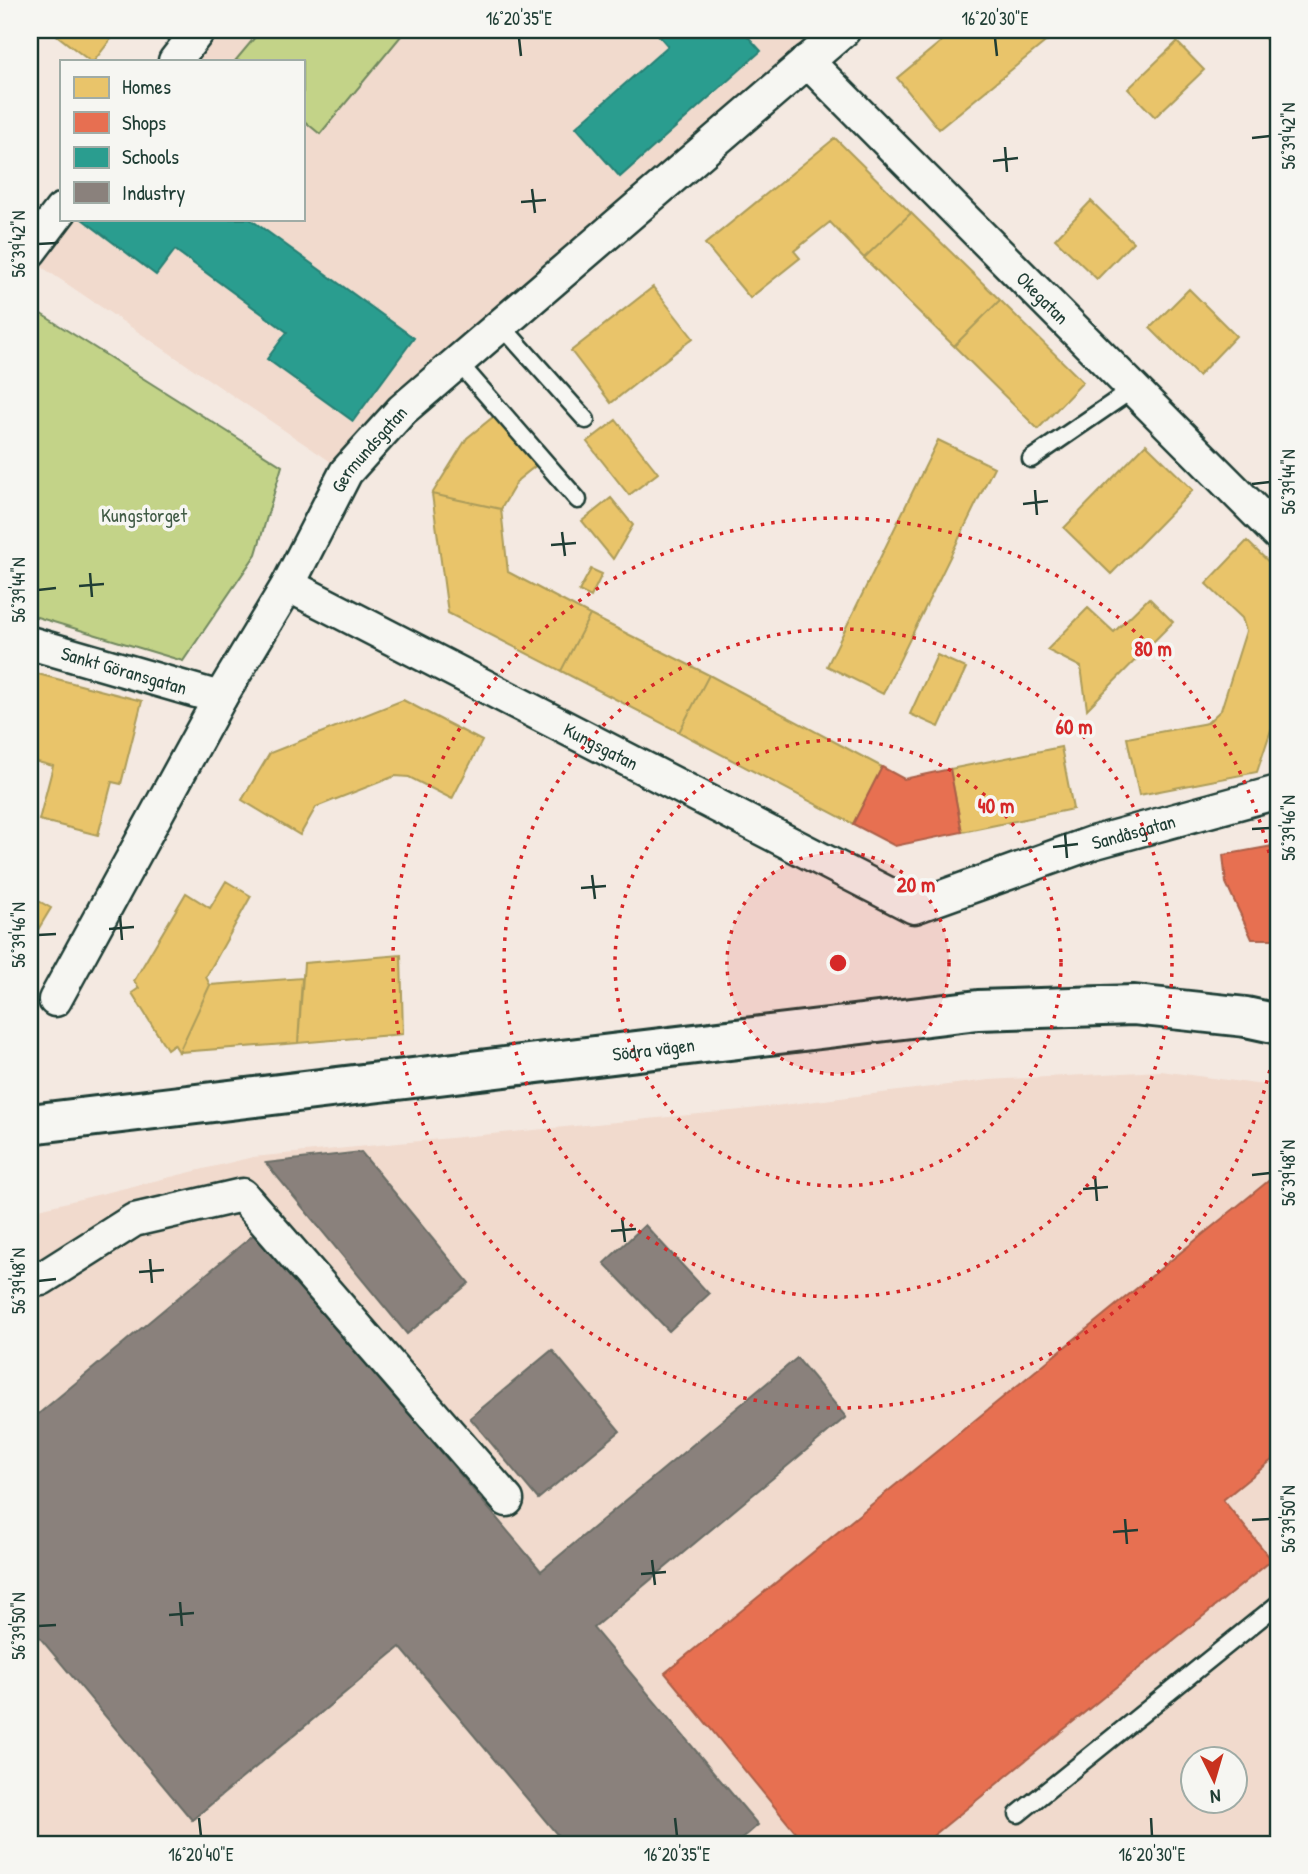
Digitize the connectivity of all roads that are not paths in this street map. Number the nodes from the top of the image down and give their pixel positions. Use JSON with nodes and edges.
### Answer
{"nodes":[{"id":1,"x":199,"y":30,"type":"edge"},
{"id":2,"x":844,"y":30,"type":"edge"},
{"id":3,"x":176,"y":60,"type":"edge"},
{"id":4,"x":807,"y":61,"type":"junction"},
{"id":5,"x":60,"y":211,"type":"edge"},
{"id":6,"x":30,"y":251,"type":"edge"},
{"id":7,"x":501,"y":325,"type":"junction"},
{"id":8,"x":458,"y":362,"type":"junction"},
{"id":9,"x":1133,"y":389,"type":"junction"},
{"id":10,"x":586,"y":420,"type":"dead end"},
{"id":11,"x":1031,"y":459,"type":"dead end"},
{"id":12,"x":578,"y":500,"type":"dead end"},
{"id":13,"x":1278,"y":534,"type":"edge"},
{"id":14,"x":288,"y":585,"type":"junction"},
{"id":15,"x":30,"y":643,"type":"edge"},
{"id":16,"x":219,"y":698,"type":"junction"},
{"id":17,"x":1278,"y":792,"type":"edge"},
{"id":18,"x":914,"y":907,"type":"joint"},
{"id":19,"x":55,"y":1000,"type":"dead end"},
{"id":20,"x":1278,"y":1024,"type":"edge"},
{"id":21,"x":30,"y":1124,"type":"edge"},
{"id":22,"x":30,"y":1273,"type":"edge"},
{"id":23,"x":507,"y":1500,"type":"dead end"},
{"id":24,"x":1278,"y":1604,"type":"edge"},
{"id":25,"x":1018,"y":1814,"type":"dead end"}],
"edges":[{"from":1,"to":3,"type":"street"},
{"from":2,"to":4,"type":"street","name":"Germundsgatan"},
{"from":4,"to":7,"type":"street","name":"Germundsgatan"},
{"from":4,"to":9,"type":"street","name":"Okegatan"},
{"from":5,"to":6,"type":"street"},
{"from":7,"to":8,"type":"street","name":"Germundsgatan"},
{"from":7,"to":10,"type":"lane"},
{"from":8,"to":12,"type":"lane"},
{"from":8,"to":14,"type":"street","name":"Germundsgatan"},
{"from":9,"to":11,"type":"lane"},
{"from":9,"to":13,"type":"street","name":"Okegatan"},
{"from":14,"to":16,"type":"street","name":"Germundsgatan"},
{"from":14,"to":18,"type":"street","name":"Kungsgatan"},
{"from":15,"to":16,"type":"street","name":"Sankt Göransgatan"},
{"from":16,"to":19,"type":"street","name":"Germundsgatan"},
{"from":17,"to":18,"type":"street","name":"Sandåsgatan"},
{"from":20,"to":21,"type":"main road","name":"Södra vägen"},
{"from":22,"to":23,"type":"street"},
{"from":24,"to":25,"type":"lane"}]}
